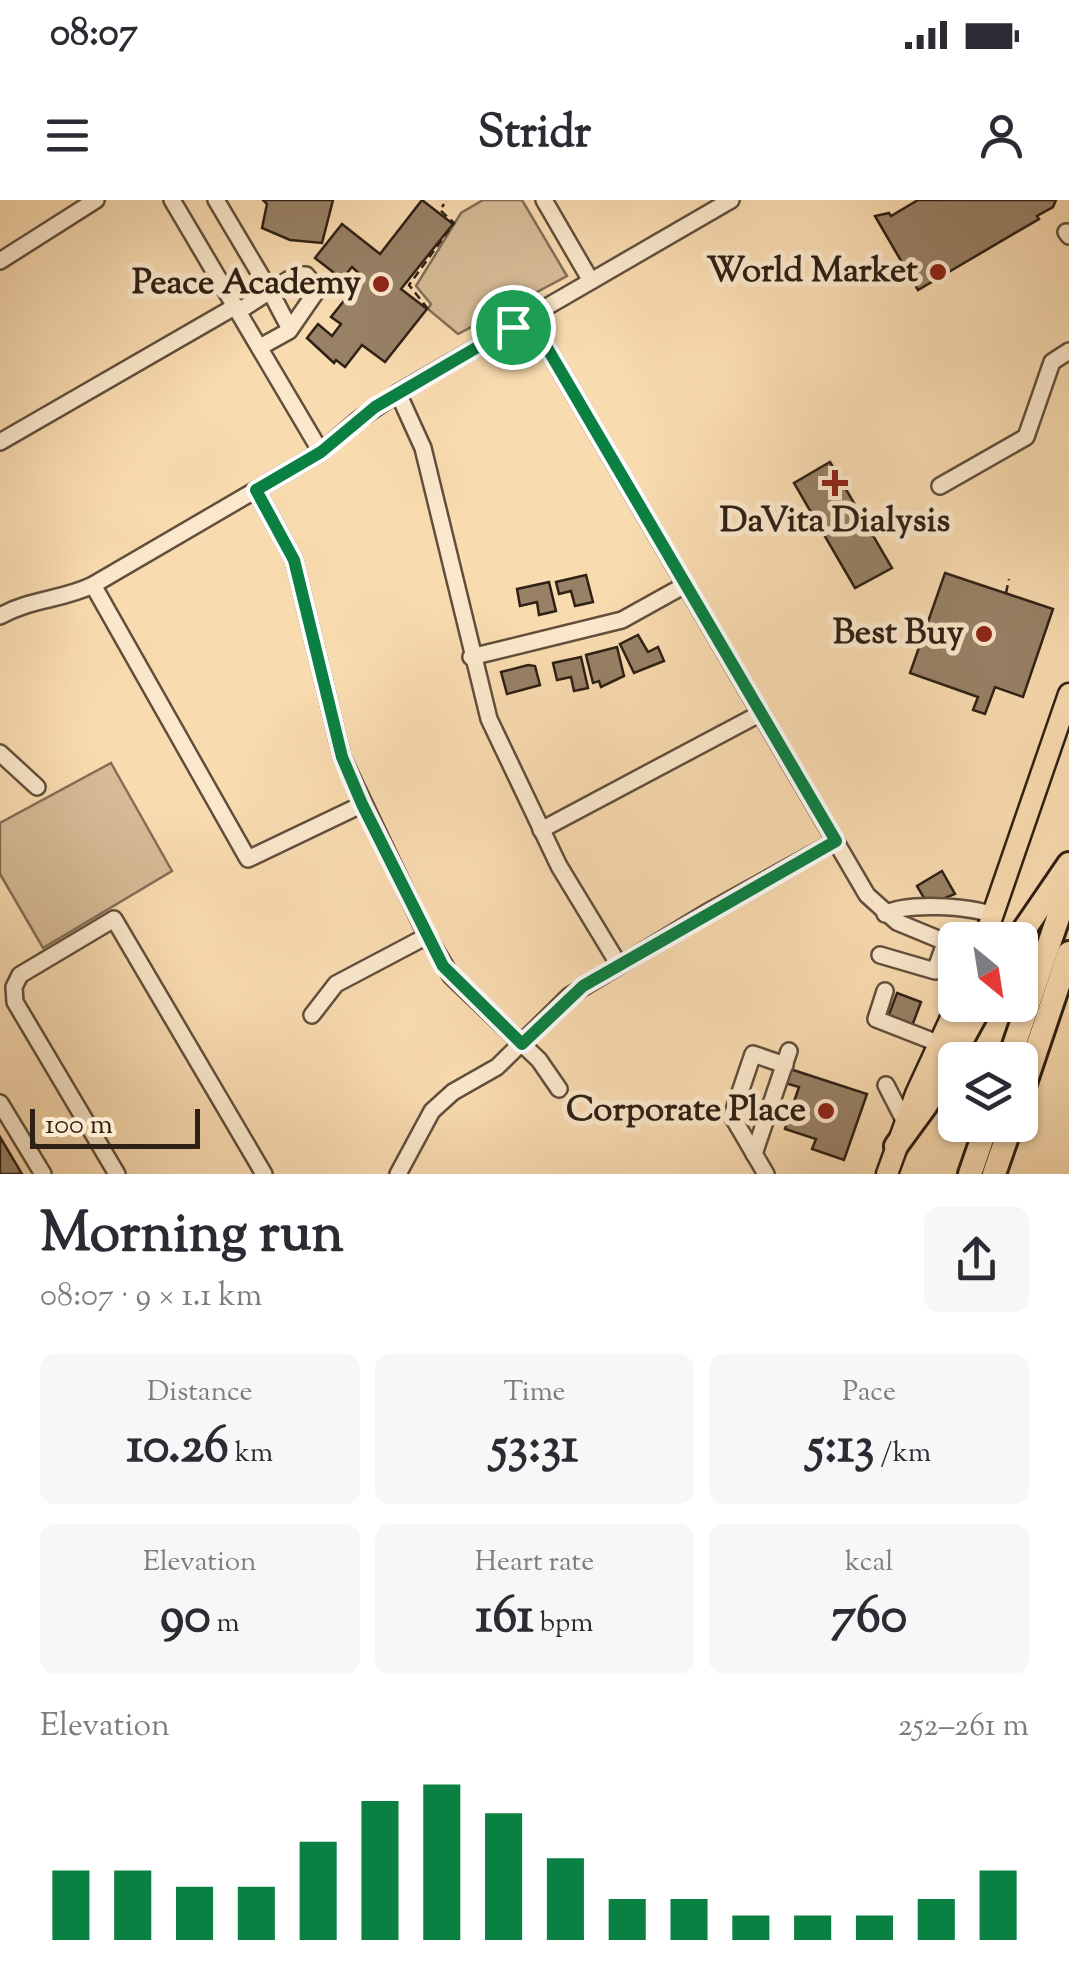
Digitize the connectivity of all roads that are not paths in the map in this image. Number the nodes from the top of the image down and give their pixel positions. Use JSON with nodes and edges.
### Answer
{"nodes":[{"id":1,"x":96,"y":200,"type":"edge"},
{"id":2,"x":172,"y":200,"type":"edge"},
{"id":3,"x":216,"y":200,"type":"edge"},
{"id":4,"x":544,"y":200,"type":"edge"},
{"id":5,"x":732,"y":200,"type":"edge"},
{"id":6,"x":0,"y":261,"type":"edge"},
{"id":7,"x":591,"y":280,"type":"junction"},
{"id":8,"x":267,"y":286,"type":"junction"},
{"id":9,"x":237,"y":308,"type":"junction"},
{"id":10,"x":529,"y":317,"type":"junction"},
{"id":11,"x":290,"y":329,"type":"junction"},
{"id":12,"x":260,"y":347,"type":"junction"},
{"id":13,"x":1069,"y":352,"type":"edge"},
{"id":14,"x":398,"y":393,"type":"junction"},
{"id":15,"x":0,"y":442,"type":"edge"},
{"id":16,"x":321,"y":452,"type":"junction"},
{"id":17,"x":940,"y":486,"type":"dead end"},
{"id":18,"x":256,"y":490,"type":"junction"},
{"id":19,"x":93,"y":585,"type":"junction"},
{"id":20,"x":685,"y":585,"type":"junction"},
{"id":21,"x":0,"y":616,"type":"edge"},
{"id":22,"x":471,"y":656,"type":"junction"},
{"id":23,"x":1069,"y":694,"type":"edge"},
{"id":24,"x":760,"y":713,"type":"junction"},
{"id":25,"x":0,"y":754,"type":"edge"},
{"id":26,"x":37,"y":787,"type":"dead end"},
{"id":27,"x":362,"y":804,"type":"junction"},
{"id":28,"x":541,"y":830,"type":"junction"},
{"id":29,"x":836,"y":841,"type":"junction"},
{"id":30,"x":1069,"y":864,"type":"edge"},
{"id":31,"x":1069,"y":886,"type":"edge"},
{"id":32,"x":884,"y":914,"type":"junction"},
{"id":33,"x":992,"y":915,"type":"junction"},
{"id":34,"x":990,"y":922,"type":"edge"},
{"id":35,"x":1029,"y":922,"type":"edge"},
{"id":36,"x":427,"y":936,"type":"junction"},
{"id":37,"x":938,"y":939,"type":"edge"},
{"id":38,"x":1069,"y":953,"type":"edge"},
{"id":39,"x":880,"y":955,"type":"dead end"},
{"id":40,"x":618,"y":965,"type":"junction"},
{"id":41,"x":938,"y":966,"type":"edge"},
{"id":42,"x":885,"y":991,"type":"dead end"},
{"id":43,"x":312,"y":1015,"type":"dead end"},
{"id":44,"x":971,"y":1022,"type":"edge"},
{"id":45,"x":1015,"y":1042,"type":"edge"},
{"id":46,"x":938,"y":1043,"type":"edge"},
{"id":47,"x":522,"y":1044,"type":"junction"},
{"id":48,"x":1038,"y":1045,"type":"edge"},
{"id":49,"x":938,"y":1048,"type":"edge"},
{"id":50,"x":560,"y":1089,"type":"dead end"},
{"id":51,"x":916,"y":1094,"type":"junction"},
{"id":52,"x":0,"y":1103,"type":"edge"},
{"id":53,"x":904,"y":1122,"type":"junction"},
{"id":54,"x":981,"y":1142,"type":"edge"},
{"id":55,"x":1005,"y":1142,"type":"edge"},
{"id":56,"x":896,"y":1146,"type":"junction"},
{"id":57,"x":754,"y":1154,"type":"junction"},
{"id":58,"x":43,"y":1174,"type":"edge"},
{"id":59,"x":117,"y":1174,"type":"edge"},
{"id":60,"x":264,"y":1174,"type":"edge"},
{"id":61,"x":398,"y":1174,"type":"edge"},
{"id":62,"x":766,"y":1174,"type":"edge"},
{"id":63,"x":887,"y":1174,"type":"edge"},
{"id":64,"x":970,"y":1174,"type":"edge"},
{"id":65,"x":994,"y":1174,"type":"edge"}],
"edges":[{"from":1,"to":6,"type":"street"},
{"from":2,"to":9,"type":"street"},
{"from":3,"to":8,"type":"street"},
{"from":4,"to":7,"type":"street"},
{"from":5,"to":7,"type":"street"},
{"from":7,"to":10,"type":"street"},
{"from":8,"to":9,"type":"street"},
{"from":8,"to":11,"type":"street"},
{"from":8,"to":11,"type":"street"},
{"from":9,"to":12,"type":"street"},
{"from":9,"to":15,"type":"street"},
{"from":10,"to":14,"type":"street"},
{"from":10,"to":20,"type":"street"},
{"from":11,"to":12,"type":"street"},
{"from":12,"to":16,"type":"street"},
{"from":13,"to":17,"type":"street"},
{"from":14,"to":16,"type":"street"},
{"from":14,"to":22,"type":"street"},
{"from":16,"to":18,"type":"street"},
{"from":18,"to":19,"type":"street"},
{"from":18,"to":27,"type":"street"},
{"from":19,"to":21,"type":"street"},
{"from":19,"to":27,"type":"street"},
{"from":20,"to":22,"type":"street"},
{"from":20,"to":24,"type":"street"},
{"from":22,"to":28,"type":"street"},
{"from":23,"to":33,"type":"main road"},
{"from":24,"to":28,"type":"street"},
{"from":24,"to":29,"type":"street"},
{"from":25,"to":26,"type":"street"},
{"from":27,"to":36,"type":"street"},
{"from":28,"to":40,"type":"street"},
{"from":29,"to":32,"type":"street"},
{"from":29,"to":40,"type":"street"},
{"from":30,"to":35,"type":"highway"},
{"from":31,"to":45,"type":"highway"},
{"from":32,"to":33,"type":"street"},
{"from":32,"to":37,"type":"street"},
{"from":33,"to":34,"type":"main road"},
{"from":36,"to":43,"type":"street"},
{"from":36,"to":47,"type":"street"},
{"from":38,"to":48,"type":"highway"},
{"from":39,"to":41,"type":"street"},
{"from":40,"to":47,"type":"street"},
{"from":42,"to":46,"type":"street"},
{"from":44,"to":56,"type":"highway"},
{"from":47,"to":50,"type":"street"},
{"from":47,"to":61,"type":"street"},
{"from":49,"to":51,"type":"main road"},
{"from":51,"to":53,"type":"main road"},
{"from":51,"to":53,"type":"street"},
{"from":52,"to":58,"type":"street"},
{"from":53,"to":56,"type":"main road"},
{"from":54,"to":64,"type":"highway"},
{"from":55,"to":65,"type":"highway"},
{"from":56,"to":63,"type":"main road"},
{"from":57,"to":57,"type":"street"},
{"from":57,"to":62,"type":"street"},
{"from":59,"to":60,"type":"street"}]}
